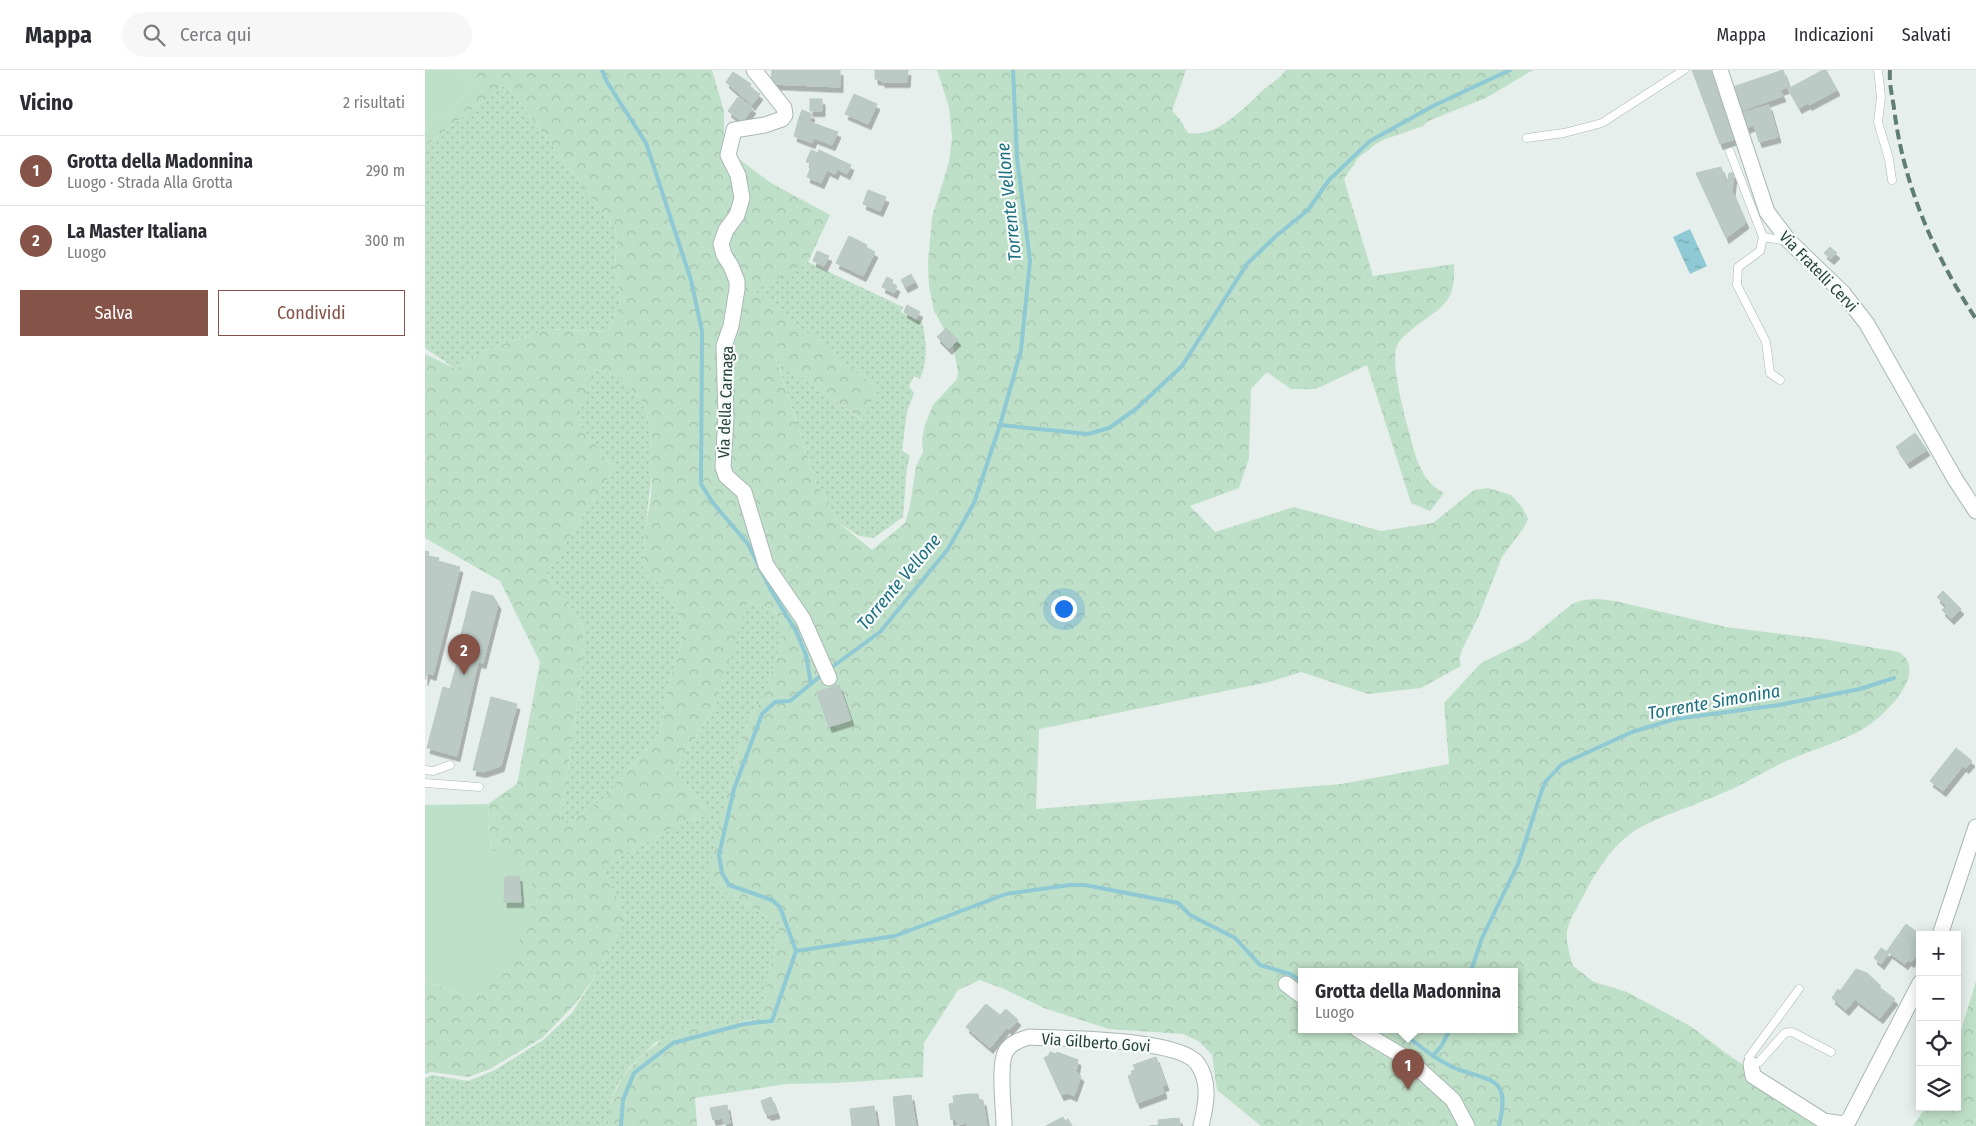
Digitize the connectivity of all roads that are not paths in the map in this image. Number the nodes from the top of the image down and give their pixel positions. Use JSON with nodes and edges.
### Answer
{"nodes":[{"id":1,"x":754,"y":70,"type":"edge"},
{"id":2,"x":1685,"y":70,"type":"edge"},
{"id":3,"x":1720,"y":70,"type":"edge"},
{"id":4,"x":1878,"y":70,"type":"edge"},
{"id":5,"x":1527,"y":138,"type":"dead end"},
{"id":6,"x":1730,"y":152,"type":"dead end"},
{"id":7,"x":1892,"y":180,"type":"dead end"},
{"id":8,"x":1763,"y":237,"type":"junction"},
{"id":9,"x":1789,"y":242,"type":"junction"},
{"id":10,"x":1780,"y":380,"type":"dead end"},
{"id":11,"x":1976,"y":511,"type":"edge"},
{"id":12,"x":829,"y":678,"type":"dead end"},
{"id":13,"x":450,"y":766,"type":"dead end"},
{"id":14,"x":425,"y":770,"type":"edge"},
{"id":15,"x":425,"y":783,"type":"edge"},
{"id":16,"x":479,"y":787,"type":"dead end"},
{"id":17,"x":1976,"y":827,"type":"edge"},
{"id":18,"x":1941,"y":931,"type":"edge"},
{"id":19,"x":1286,"y":984,"type":"dead end"},
{"id":20,"x":1799,"y":989,"type":"dead end"},
{"id":21,"x":1916,"y":991,"type":"edge"},
{"id":22,"x":1298,"y":993,"type":"edge"},
{"id":23,"x":1364,"y":1033,"type":"edge"},
{"id":24,"x":1831,"y":1052,"type":"dead end"},
{"id":25,"x":1751,"y":1064,"type":"junction"},
{"id":26,"x":1004,"y":1126,"type":"edge"},
{"id":27,"x":1201,"y":1126,"type":"edge"},
{"id":28,"x":1467,"y":1126,"type":"edge"}],
"edges":[{"from":1,"to":12,"type":"street","name":"Via della Carnaga"},
{"from":2,"to":5,"type":"lane"},
{"from":3,"to":9,"type":"street","name":"Via Fratelli Cervi"},
{"from":4,"to":7,"type":"lane"},
{"from":6,"to":8,"type":"lane"},
{"from":8,"to":9,"type":"lane"},
{"from":8,"to":10,"type":"lane"},
{"from":9,"to":11,"type":"street","name":"Via Fratelli Cervi"},
{"from":13,"to":14,"type":"lane"},
{"from":15,"to":16,"type":"lane"},
{"from":17,"to":18,"type":"street"},
{"from":19,"to":22,"type":"street"},
{"from":20,"to":25,"type":"lane"},
{"from":21,"to":25,"type":"street"},
{"from":23,"to":28,"type":"street"},
{"from":24,"to":25,"type":"lane"},
{"from":26,"to":27,"type":"street","name":"Via Gilberto Govi"}]}
